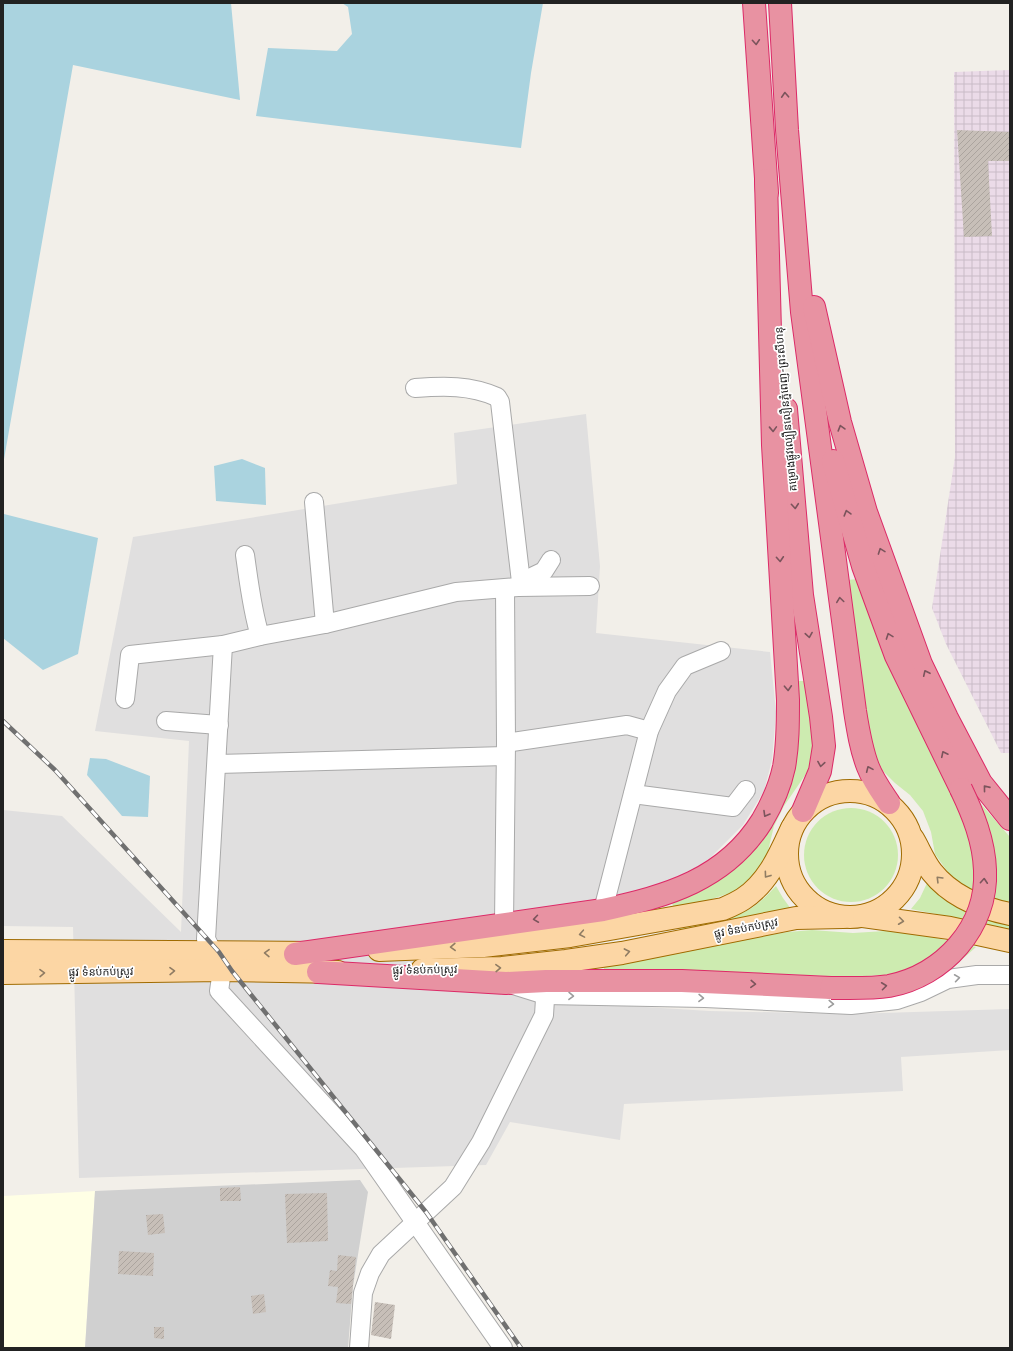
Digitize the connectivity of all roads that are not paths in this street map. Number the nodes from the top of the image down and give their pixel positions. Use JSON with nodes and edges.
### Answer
{"nodes":[{"id":1,"x":754,"y":3,"type":"edge"},
{"id":2,"x":780,"y":3,"type":"edge"},
{"id":3,"x":787,"y":130,"type":"junction"},
{"id":4,"x":766,"y":180,"type":"junction"},
{"id":5,"x":802,"y":312,"type":"junction"},
{"id":6,"x":415,"y":388,"type":"dead end"},
{"id":7,"x":314,"y":502,"type":"dead end"},
{"id":8,"x":245,"y":556,"type":"dead end"},
{"id":9,"x":551,"y":560,"type":"dead end"},
{"id":10,"x":515,"y":586,"type":"junction"},
{"id":11,"x":590,"y":586,"type":"dead end"},
{"id":12,"x":325,"y":624,"type":"junction"},
{"id":13,"x":260,"y":636,"type":"junction"},
{"id":14,"x":223,"y":645,"type":"junction"},
{"id":15,"x":721,"y":651,"type":"dead end"},
{"id":16,"x":125,"y":699,"type":"dead end"},
{"id":17,"x":166,"y":721,"type":"dead end"},
{"id":18,"x":219,"y":725,"type":"junction"},
{"id":19,"x":649,"y":731,"type":"junction"},
{"id":20,"x":506,"y":749,"type":"junction"},
{"id":21,"x":217,"y":764,"type":"junction"},
{"id":22,"x":746,"y":790,"type":"dead end"},
{"id":23,"x":633,"y":794,"type":"junction"},
{"id":24,"x":889,"y":803,"type":"junction"},
{"id":25,"x":1010,"y":819,"type":"edge"},
{"id":26,"x":798,"y":820,"type":"junction"},
{"id":27,"x":910,"y":833,"type":"junction"},
{"id":28,"x":602,"y":910,"type":"junction"},
{"id":29,"x":1010,"y":914,"type":"edge"},
{"id":30,"x":852,"y":917,"type":"junction"},
{"id":31,"x":504,"y":924,"type":"junction"},
{"id":32,"x":1010,"y":941,"type":"edge"},
{"id":33,"x":3,"y":951,"type":"edge"},
{"id":34,"x":295,"y":954,"type":"junction"},
{"id":35,"x":217,"y":961,"type":"junction"},
{"id":36,"x":318,"y":972,"type":"junction"},
{"id":37,"x":3,"y":974,"type":"edge"},
{"id":38,"x":1010,"y":975,"type":"edge"},
{"id":39,"x":546,"y":988,"type":"junction"},
{"id":40,"x":415,"y":1222,"type":"junction"},
{"id":41,"x":359,"y":1348,"type":"edge"},
{"id":42,"x":503,"y":1348,"type":"edge"}],
"edges":[{"from":1,"to":4,"type":"highway","name":"គម្រោងផ្លូវល្បឿនលឿនភ្នំពេញ-ព្រះសីហនុ","one_way":true},
{"from":3,"to":2,"type":"highway","one_way":true},
{"from":3,"to":5,"type":"highway"},
{"from":25,"to":3,"type":"highway","one_way":true},
{"from":4,"to":26,"type":"highway","name":"គម្រោងផ្លូវល្បឿនលឿនភ្នំពេញ-ព្រះសីហនុ","one_way":true},
{"from":4,"to":28,"type":"highway","one_way":true},
{"from":24,"to":5,"type":"highway","one_way":true},
{"from":39,"to":5,"type":"highway","one_way":true,"bridge":true},
{"from":6,"to":10,"type":"street"},
{"from":7,"to":12,"type":"street"},
{"from":8,"to":13,"type":"street"},
{"from":9,"to":10,"type":"street"},
{"from":10,"to":11,"type":"street"},
{"from":10,"to":12,"type":"street"},
{"from":10,"to":20,"type":"street"},
{"from":12,"to":13,"type":"street"},
{"from":13,"to":14,"type":"street"},
{"from":14,"to":16,"type":"street"},
{"from":14,"to":18,"type":"street"},
{"from":15,"to":19,"type":"street"},
{"from":17,"to":18,"type":"street"},
{"from":18,"to":21,"type":"street"},
{"from":19,"to":20,"type":"street"},
{"from":19,"to":23,"type":"street"},
{"from":20,"to":21,"type":"street"},
{"from":20,"to":31,"type":"street"},
{"from":21,"to":35,"type":"street"},
{"from":22,"to":23,"type":"street"},
{"from":23,"to":28,"type":"street"},
{"from":24,"to":26,"type":"main road"},
{"from":24,"to":27,"type":"main road"},
{"from":26,"to":30,"type":"main road"},
{"from":26,"to":34,"type":"main road","name":"ផ្លូវ ទំនប់កប់ស្រូវ","one_way":true},
{"from":29,"to":27,"type":"main road","one_way":true},
{"from":27,"to":30,"type":"main road"},
{"from":28,"to":31,"type":"highway","one_way":true},
{"from":30,"to":32,"type":"main road","name":"ផ្លូវ ទំនប់កប់ស្រូវ","one_way":true},
{"from":36,"to":30,"type":"main road","name":"ផ្លូវ ទំនប់កប់ស្រូវ","one_way":true},
{"from":31,"to":34,"type":"highway"},
{"from":33,"to":35,"type":"main road","name":"ផ្លូវ ទំនប់កប់ស្រូវ"},
{"from":34,"to":35,"type":"main road","name":"ផ្លូវ ទំនប់កប់ស្រូវ","one_way":true},
{"from":35,"to":36,"type":"main road","name":"ផ្លូវ ទំនប់កប់ស្រូវ"},
{"from":37,"to":35,"type":"main road","name":"ផ្លូវ ទំនប់កប់ស្រូវ","one_way":true},
{"from":35,"to":40,"type":"street"},
{"from":36,"to":39,"type":"highway"},
{"from":39,"to":38,"type":"street","one_way":true},
{"from":39,"to":40,"type":"street"},
{"from":40,"to":41,"type":"street"},
{"from":40,"to":42,"type":"street"}]}
